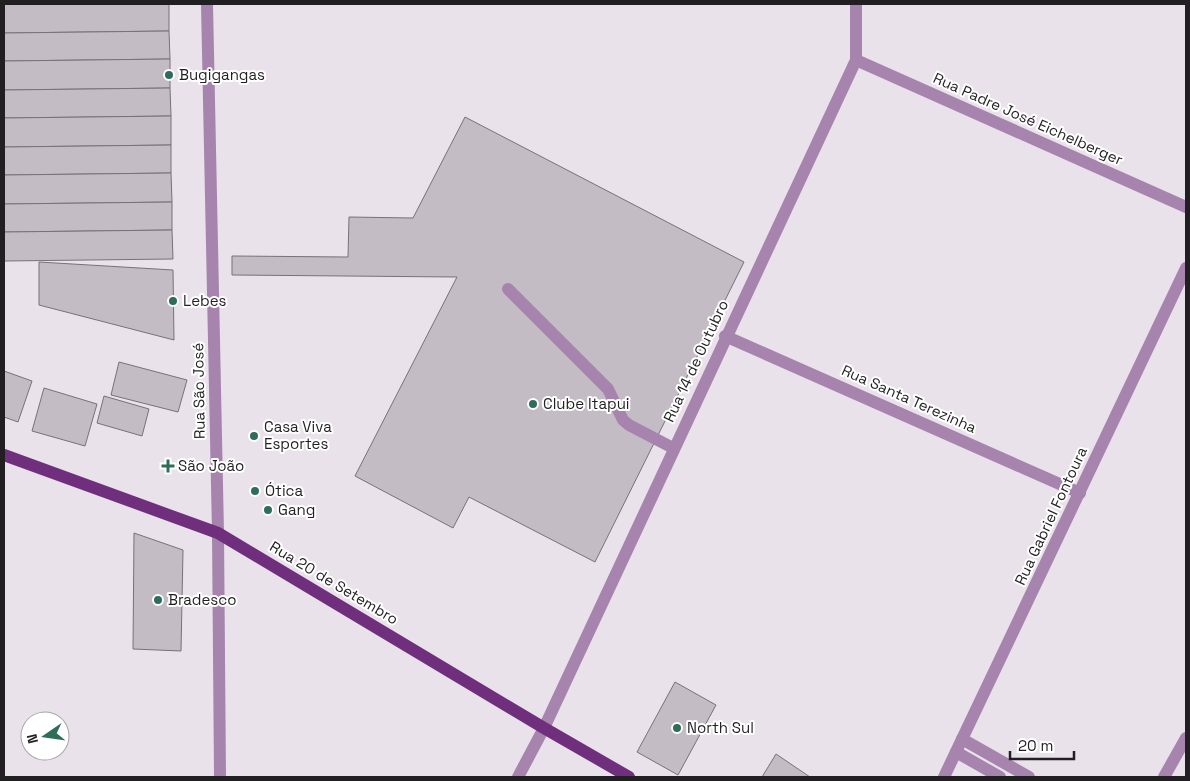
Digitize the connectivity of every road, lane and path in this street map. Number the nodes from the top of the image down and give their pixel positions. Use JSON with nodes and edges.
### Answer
{"nodes":[{"id":1,"x":207,"y":4,"type":"edge"},
{"id":2,"x":856,"y":4,"type":"edge"},
{"id":3,"x":856,"y":60,"type":"junction"},
{"id":4,"x":1186,"y":207,"type":"edge"},
{"id":5,"x":1186,"y":268,"type":"edge"},
{"id":6,"x":508,"y":289,"type":"dead end"},
{"id":7,"x":725,"y":336,"type":"junction"},
{"id":8,"x":673,"y":448,"type":"junction"},
{"id":9,"x":4,"y":455,"type":"edge"},
{"id":10,"x":1080,"y":493,"type":"junction"},
{"id":11,"x":218,"y":533,"type":"junction"},
{"id":12,"x":544,"y":728,"type":"junction"},
{"id":13,"x":1186,"y":738,"type":"edge"},
{"id":14,"x":962,"y":739,"type":"junction"},
{"id":15,"x":956,"y":752,"type":"junction"},
{"id":16,"x":220,"y":777,"type":"edge"},
{"id":17,"x":518,"y":777,"type":"edge"},
{"id":18,"x":629,"y":777,"type":"edge"},
{"id":19,"x":944,"y":777,"type":"edge"},
{"id":20,"x":1000,"y":777,"type":"edge"},
{"id":21,"x":1029,"y":777,"type":"edge"},
{"id":22,"x":1164,"y":777,"type":"edge"}],
"edges":[{"from":1,"to":11,"type":"street","name":"Rua São José"},
{"from":2,"to":3,"type":"street","name":"Rua 14 de Outubro"},
{"from":3,"to":4,"type":"street","name":"Rua Padre José Eichelberger"},
{"from":3,"to":7,"type":"street","name":"Rua 14 de Outubro"},
{"from":5,"to":10,"type":"street","name":"Rua Gabriel Fontoura"},
{"from":6,"to":8,"type":"street"},
{"from":7,"to":8,"type":"street","name":"Rua 14 de Outubro"},
{"from":7,"to":10,"type":"street","name":"Rua Santa Terezinha"},
{"from":8,"to":12,"type":"street","name":"Rua 14 de Outubro"},
{"from":9,"to":11,"type":"main road","name":"Rua 20 de Setembro"},
{"from":10,"to":14,"type":"street","name":"Rua Gabriel Fontoura"},
{"from":11,"to":12,"type":"main road","name":"Rua 20 de Setembro"},
{"from":11,"to":16,"type":"street","name":"Rua São José"},
{"from":12,"to":17,"type":"street","name":"Rua 14 de Outubro"},
{"from":12,"to":18,"type":"main road","name":"Rua 20 de Setembro"},
{"from":13,"to":22,"type":"street"},
{"from":14,"to":15,"type":"street","name":"Rua Gabriel Fontoura"},
{"from":14,"to":21,"type":"street"},
{"from":15,"to":19,"type":"street","name":"Rua Gabriel Fontoura"},
{"from":15,"to":20,"type":"street"}]}
